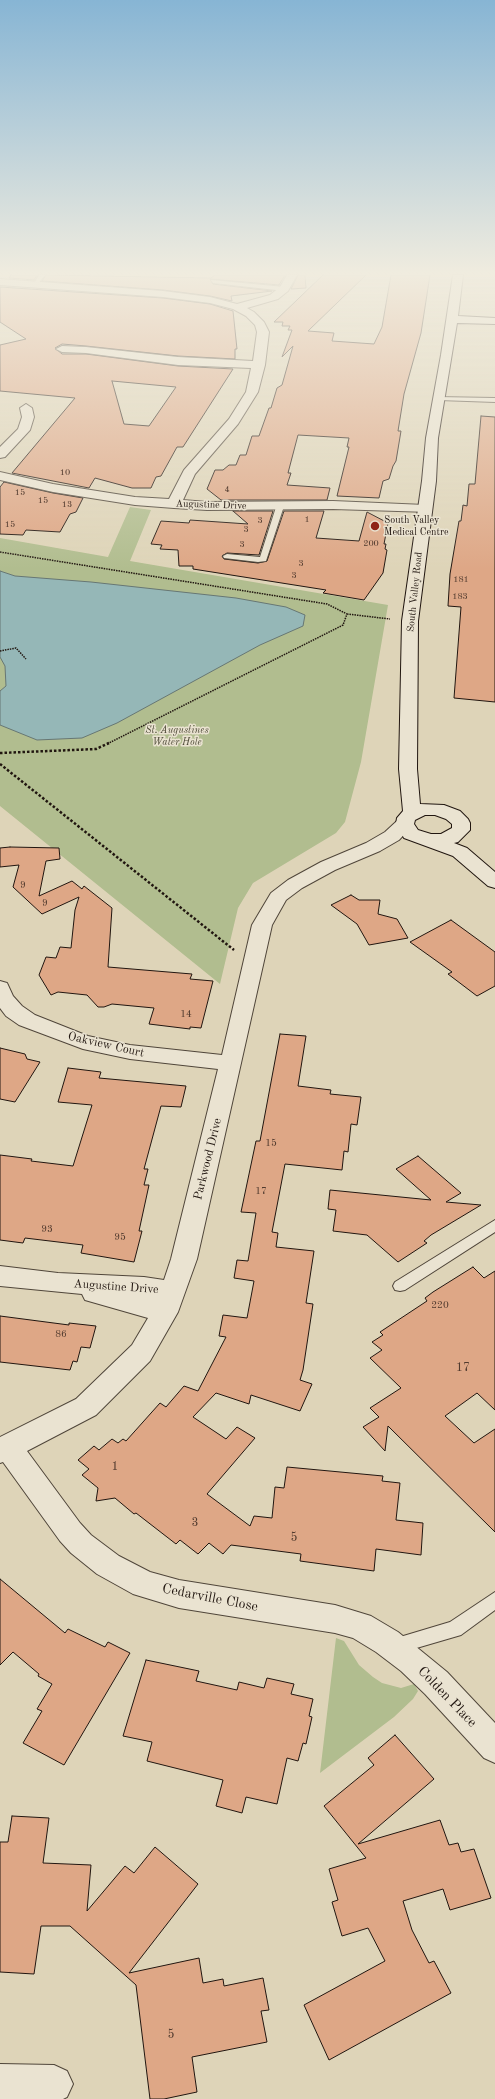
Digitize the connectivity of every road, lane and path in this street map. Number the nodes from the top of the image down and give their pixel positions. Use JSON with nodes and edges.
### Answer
{"nodes":[{"id":1,"x":257,"y":373,"type":"edge"},
{"id":2,"x":443,"y":373,"type":"edge"},
{"id":3,"x":439,"y":395,"type":"junction"},
{"id":4,"x":495,"y":396,"type":"edge"},
{"id":5,"x":495,"y":400,"type":"edge"},
{"id":6,"x":26,"y":408,"type":"dead end"},
{"id":7,"x":0,"y":454,"type":"edge"},
{"id":8,"x":0,"y":476,"type":"edge"},
{"id":9,"x":174,"y":504,"type":"junction"},
{"id":10,"x":280,"y":506,"type":"junction"},
{"id":11,"x":425,"y":509,"type":"junction"},
{"id":12,"x":0,"y":552,"type":"edge"},
{"id":13,"x":227,"y":556,"type":"dead end"},
{"id":14,"x":347,"y":614,"type":"junction"},
{"id":15,"x":410,"y":621,"type":"junction"},
{"id":16,"x":0,"y":651,"type":"edge"},
{"id":17,"x":26,"y":658,"type":"dead end"},
{"id":18,"x":0,"y":753,"type":"edge"},
{"id":19,"x":0,"y":764,"type":"edge"},
{"id":20,"x":408,"y":769,"type":"junction"},
{"id":21,"x":437,"y":809,"type":"junction"},
{"id":22,"x":408,"y":819,"type":"junction"},
{"id":23,"x":460,"y":830,"type":"junction"},
{"id":24,"x":424,"y":839,"type":"junction"},
{"id":25,"x":373,"y":847,"type":"junction"},
{"id":26,"x":491,"y":877,"type":"edge"},
{"id":27,"x":253,"y":965,"type":"junction"},
{"id":28,"x":0,"y":988,"type":"edge"},
{"id":29,"x":231,"y":1063,"type":"junction"},
{"id":30,"x":495,"y":1226,"type":"edge"},
{"id":31,"x":0,"y":1276,"type":"edge"},
{"id":32,"x":400,"y":1286,"type":"dead end"},
{"id":33,"x":169,"y":1302,"type":"junction"},
{"id":34,"x":4,"y":1449,"type":"edge"},
{"id":35,"x":495,"y":1600,"type":"edge"},
{"id":36,"x":395,"y":1648,"type":"junction"},
{"id":37,"x":495,"y":1747,"type":"edge"},
{"id":38,"x":0,"y":2083,"type":"edge"},
{"id":39,"x":54,"y":2084,"type":"dead end"}],
"edges":[{"from":1,"to":9,"type":"street"},
{"from":2,"to":3,"type":"street","name":"South Valley Road"},
{"from":3,"to":4,"type":"lane"},
{"from":3,"to":5,"type":"lane"},
{"from":3,"to":11,"type":"street","name":"South Valley Road"},
{"from":6,"to":7,"type":"street"},
{"from":8,"to":9,"type":"street","name":"Augustine Drive"},
{"from":9,"to":10,"type":"street","name":"Augustine Drive"},
{"from":10,"to":11,"type":"street","name":"Augustine Drive"},
{"from":10,"to":13,"type":"lane"},
{"from":11,"to":15,"type":"street","name":"South Valley Road"},
{"from":12,"to":14,"type":"path"},
{"from":14,"to":15,"type":"path"},
{"from":14,"to":18,"type":"path"},
{"from":15,"to":20,"type":"street","name":"South Valley Road"},
{"from":16,"to":17,"type":"path"},
{"from":19,"to":27,"type":"path"},
{"from":20,"to":21,"type":"street"},
{"from":20,"to":22,"type":"street","name":"South Valley Road"},
{"from":21,"to":22,"type":"street"},
{"from":21,"to":23,"type":"street"},
{"from":22,"to":24,"type":"street"},
{"from":22,"to":25,"type":"street","name":"Parkwood Drive"},
{"from":23,"to":24,"type":"street"},
{"from":23,"to":26,"type":"street"},
{"from":24,"to":25,"type":"street","name":"Parkwood Drive"},
{"from":24,"to":26,"type":"street"},
{"from":25,"to":27,"type":"street","name":"Parkwood Drive"},
{"from":27,"to":29,"type":"street","name":"Parkwood Drive"},
{"from":28,"to":29,"type":"street","name":"Oakview Court"},
{"from":29,"to":33,"type":"street","name":"Parkwood Drive"},
{"from":30,"to":32,"type":"lane"},
{"from":31,"to":33,"type":"street","name":"Augustine Drive"},
{"from":33,"to":34,"type":"street","name":"Parkwood Drive"},
{"from":34,"to":36,"type":"street","name":"Cedarville Close"},
{"from":35,"to":36,"type":"lane"},
{"from":36,"to":37,"type":"street","name":"Colden Place"},
{"from":38,"to":39,"type":"street"}]}
